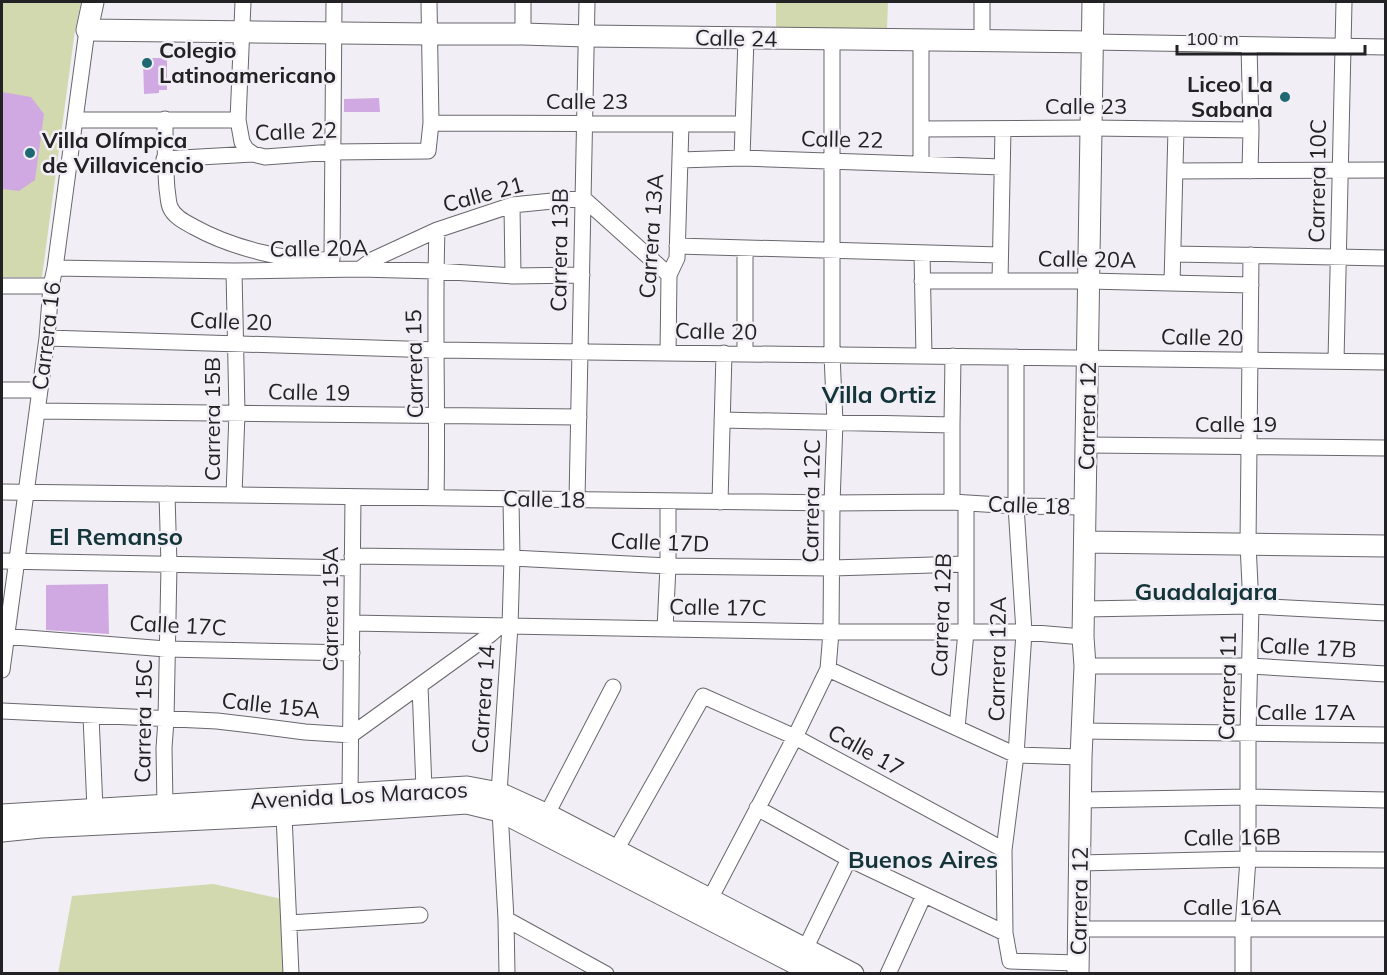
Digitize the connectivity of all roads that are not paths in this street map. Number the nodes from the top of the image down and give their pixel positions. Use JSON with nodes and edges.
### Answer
{"nodes":[{"id":1,"x":93,"y":2,"type":"edge"},
{"id":2,"x":243,"y":2,"type":"edge"},
{"id":3,"x":334,"y":2,"type":"edge"},
{"id":4,"x":429,"y":2,"type":"edge"},
{"id":5,"x":523,"y":2,"type":"edge"},
{"id":6,"x":587,"y":2,"type":"edge"},
{"id":7,"x":982,"y":2,"type":"edge"},
{"id":8,"x":1093,"y":2,"type":"edge"},
{"id":9,"x":1344,"y":2,"type":"edge"},
{"id":10,"x":87,"y":30,"type":"junction"},
{"id":11,"x":241,"y":32,"type":"junction"},
{"id":12,"x":333,"y":33,"type":"junction"},
{"id":13,"x":430,"y":34,"type":"junction"},
{"id":14,"x":524,"y":34,"type":"junction"},
{"id":15,"x":586,"y":36,"type":"junction"},
{"id":16,"x":746,"y":38,"type":"junction"},
{"id":17,"x":832,"y":39,"type":"junction"},
{"id":18,"x":921,"y":40,"type":"junction"},
{"id":19,"x":982,"y":40,"type":"junction"},
{"id":20,"x":1092,"y":42,"type":"junction"},
{"id":21,"x":1249,"y":45,"type":"junction"},
{"id":22,"x":1343,"y":46,"type":"junction"},
{"id":23,"x":1386,"y":47,"type":"edge"},
{"id":24,"x":165,"y":119,"type":"junction"},
{"id":25,"x":75,"y":120,"type":"junction"},
{"id":26,"x":238,"y":120,"type":"junction"},
{"id":27,"x":431,"y":123,"type":"junction"},
{"id":28,"x":584,"y":123,"type":"junction"},
{"id":29,"x":681,"y":124,"type":"junction"},
{"id":30,"x":742,"y":124,"type":"junction"},
{"id":31,"x":1091,"y":128,"type":"junction"},
{"id":32,"x":921,"y":129,"type":"junction"},
{"id":33,"x":1003,"y":129,"type":"junction"},
{"id":34,"x":1176,"y":129,"type":"junction"},
{"id":35,"x":1251,"y":130,"type":"junction"},
{"id":36,"x":333,"y":152,"type":"junction"},
{"id":37,"x":253,"y":154,"type":"junction"},
{"id":38,"x":742,"y":158,"type":"junction"},
{"id":39,"x":164,"y":159,"type":"junction"},
{"id":40,"x":680,"y":160,"type":"junction"},
{"id":41,"x":832,"y":162,"type":"junction"},
{"id":42,"x":921,"y":163,"type":"junction"},
{"id":43,"x":1002,"y":167,"type":"junction"},
{"id":44,"x":1340,"y":170,"type":"junction"},
{"id":45,"x":1386,"y":170,"type":"edge"},
{"id":46,"x":1175,"y":171,"type":"junction"},
{"id":47,"x":1250,"y":171,"type":"junction"},
{"id":48,"x":583,"y":198,"type":"junction"},
{"id":49,"x":512,"y":205,"type":"junction"},
{"id":50,"x":437,"y":230,"type":"junction"},
{"id":51,"x":676,"y":246,"type":"junction"},
{"id":52,"x":745,"y":249,"type":"junction"},
{"id":53,"x":832,"y":250,"type":"junction"},
{"id":54,"x":922,"y":253,"type":"junction"},
{"id":55,"x":1173,"y":254,"type":"junction"},
{"id":56,"x":1000,"y":255,"type":"junction"},
{"id":57,"x":1251,"y":255,"type":"junction"},
{"id":58,"x":1338,"y":257,"type":"junction"},
{"id":59,"x":1386,"y":258,"type":"edge"},
{"id":60,"x":332,"y":259,"type":"junction"},
{"id":61,"x":55,"y":268,"type":"junction"},
{"id":62,"x":353,"y":269,"type":"junction"},
{"id":63,"x":234,"y":271,"type":"junction"},
{"id":64,"x":436,"y":271,"type":"junction"},
{"id":65,"x":582,"y":275,"type":"junction"},
{"id":66,"x":669,"y":275,"type":"junction"},
{"id":67,"x":513,"y":276,"type":"junction"},
{"id":68,"x":922,"y":281,"type":"junction"},
{"id":69,"x":1000,"y":281,"type":"junction"},
{"id":70,"x":1089,"y":281,"type":"junction"},
{"id":71,"x":1172,"y":283,"type":"junction"},
{"id":72,"x":1251,"y":285,"type":"junction"},
{"id":73,"x":2,"y":286,"type":"edge"},
{"id":74,"x":51,"y":286,"type":"junction"},
{"id":75,"x":47,"y":338,"type":"junction"},
{"id":76,"x":235,"y":343,"type":"junction"},
{"id":77,"x":437,"y":350,"type":"junction"},
{"id":78,"x":579,"y":352,"type":"junction"},
{"id":79,"x":668,"y":353,"type":"junction"},
{"id":80,"x":724,"y":353,"type":"junction"},
{"id":81,"x":745,"y":354,"type":"junction"},
{"id":82,"x":832,"y":355,"type":"junction"},
{"id":83,"x":924,"y":356,"type":"junction"},
{"id":84,"x":953,"y":356,"type":"junction"},
{"id":85,"x":1016,"y":357,"type":"junction"},
{"id":86,"x":1088,"y":358,"type":"junction"},
{"id":87,"x":1250,"y":360,"type":"junction"},
{"id":88,"x":1336,"y":361,"type":"junction"},
{"id":89,"x":1386,"y":362,"type":"edge"},
{"id":90,"x":2,"y":390,"type":"edge"},
{"id":91,"x":39,"y":390,"type":"junction"},
{"id":92,"x":38,"y":411,"type":"junction"},
{"id":93,"x":237,"y":413,"type":"junction"},
{"id":94,"x":438,"y":416,"type":"junction"},
{"id":95,"x":579,"y":417,"type":"junction"},
{"id":96,"x":722,"y":420,"type":"junction"},
{"id":97,"x":835,"y":422,"type":"junction"},
{"id":98,"x":952,"y":425,"type":"junction"},
{"id":99,"x":1086,"y":445,"type":"junction"},
{"id":100,"x":1249,"y":446,"type":"junction"},
{"id":101,"x":1386,"y":448,"type":"edge"},
{"id":102,"x":2,"y":492,"type":"edge"},
{"id":103,"x":25,"y":493,"type":"junction"},
{"id":104,"x":167,"y":494,"type":"junction"},
{"id":105,"x":234,"y":495,"type":"junction"},
{"id":106,"x":353,"y":496,"type":"junction"},
{"id":107,"x":436,"y":498,"type":"junction"},
{"id":108,"x":511,"y":499,"type":"junction"},
{"id":109,"x":577,"y":500,"type":"junction"},
{"id":110,"x":668,"y":501,"type":"junction"},
{"id":111,"x":720,"y":502,"type":"junction"},
{"id":112,"x":959,"y":502,"type":"junction"},
{"id":113,"x":832,"y":503,"type":"junction"},
{"id":114,"x":1016,"y":506,"type":"junction"},
{"id":115,"x":1085,"y":507,"type":"junction"},
{"id":116,"x":1085,"y":542,"type":"junction"},
{"id":117,"x":1248,"y":544,"type":"junction"},
{"id":118,"x":1386,"y":546,"type":"edge"},
{"id":119,"x":512,"y":558,"type":"junction"},
{"id":120,"x":9,"y":561,"type":"edge"},
{"id":121,"x":352,"y":562,"type":"junction"},
{"id":122,"x":966,"y":564,"type":"junction"},
{"id":123,"x":169,"y":565,"type":"junction"},
{"id":124,"x":668,"y":566,"type":"junction"},
{"id":125,"x":832,"y":568,"type":"junction"},
{"id":126,"x":1251,"y":606,"type":"junction"},
{"id":127,"x":1084,"y":609,"type":"junction"},
{"id":128,"x":1386,"y":613,"type":"edge"},
{"id":129,"x":352,"y":623,"type":"junction"},
{"id":130,"x":505,"y":626,"type":"junction"},
{"id":131,"x":665,"y":629,"type":"junction"},
{"id":132,"x":831,"y":632,"type":"junction"},
{"id":133,"x":966,"y":632,"type":"junction"},
{"id":134,"x":1024,"y":632,"type":"junction"},
{"id":135,"x":4,"y":636,"type":"edge"},
{"id":136,"x":1083,"y":637,"type":"junction"},
{"id":137,"x":166,"y":649,"type":"junction"},
{"id":138,"x":352,"y":653,"type":"junction"},
{"id":139,"x":1085,"y":666,"type":"junction"},
{"id":140,"x":1250,"y":666,"type":"junction"},
{"id":141,"x":828,"y":669,"type":"junction"},
{"id":142,"x":2,"y":670,"type":"edge"},
{"id":143,"x":1386,"y":674,"type":"edge"},
{"id":144,"x":420,"y":686,"type":"junction"},
{"id":145,"x":613,"y":687,"type":"dead end"},
{"id":146,"x":2,"y":711,"type":"edge"},
{"id":147,"x":91,"y":716,"type":"junction"},
{"id":148,"x":166,"y":720,"type":"junction"},
{"id":149,"x":957,"y":728,"type":"junction"},
{"id":150,"x":1082,"y":731,"type":"junction"},
{"id":151,"x":1248,"y":734,"type":"junction"},
{"id":152,"x":351,"y":735,"type":"junction"},
{"id":153,"x":1386,"y":735,"type":"edge"},
{"id":154,"x":795,"y":737,"type":"junction"},
{"id":155,"x":1016,"y":755,"type":"junction"},
{"id":156,"x":1082,"y":757,"type":"junction"},
{"id":157,"x":424,"y":789,"type":"junction"},
{"id":158,"x":350,"y":794,"type":"junction"},
{"id":159,"x":1248,"y":797,"type":"junction"},
{"id":160,"x":1081,"y":800,"type":"junction"},
{"id":161,"x":1386,"y":800,"type":"edge"},
{"id":162,"x":499,"y":802,"type":"junction"},
{"id":163,"x":165,"y":805,"type":"junction"},
{"id":164,"x":757,"y":808,"type":"junction"},
{"id":165,"x":95,"y":809,"type":"junction"},
{"id":166,"x":547,"y":814,"type":"junction"},
{"id":167,"x":2,"y":815,"type":"edge"},
{"id":168,"x":284,"y":815,"type":"junction"},
{"id":169,"x":2,"y":831,"type":"edge"},
{"id":170,"x":616,"y":850,"type":"junction"},
{"id":171,"x":1004,"y":850,"type":"junction"},
{"id":172,"x":849,"y":859,"type":"junction"},
{"id":173,"x":1248,"y":859,"type":"junction"},
{"id":174,"x":1386,"y":860,"type":"edge"},
{"id":175,"x":1080,"y":863,"type":"junction"},
{"id":176,"x":924,"y":895,"type":"junction"},
{"id":177,"x":710,"y":899,"type":"junction"},
{"id":178,"x":420,"y":915,"type":"dead end"},
{"id":179,"x":506,"y":919,"type":"junction"},
{"id":180,"x":289,"y":923,"type":"junction"},
{"id":181,"x":1079,"y":929,"type":"junction"},
{"id":182,"x":1243,"y":929,"type":"junction"},
{"id":183,"x":1386,"y":929,"type":"edge"},
{"id":184,"x":1005,"y":933,"type":"junction"},
{"id":185,"x":802,"y":965,"type":"edge"},
{"id":186,"x":1078,"y":968,"type":"edge"},
{"id":187,"x":291,"y":974,"type":"edge"},
{"id":188,"x":507,"y":974,"type":"edge"},
{"id":189,"x":606,"y":974,"type":"edge"},
{"id":190,"x":853,"y":974,"type":"edge"},
{"id":191,"x":888,"y":974,"type":"edge"},
{"id":192,"x":1243,"y":974,"type":"edge"}],
"edges":[{"from":1,"to":10,"type":"street","name":"Carrera 16"},
{"from":2,"to":11,"type":"street"},
{"from":3,"to":12,"type":"street"},
{"from":4,"to":13,"type":"street"},
{"from":5,"to":14,"type":"street"},
{"from":6,"to":15,"type":"street","name":"Carrera 13B"},
{"from":7,"to":19,"type":"street"},
{"from":8,"to":20,"type":"street","name":"Carrera 12"},
{"from":9,"to":22,"type":"street","name":"Carrera 10C"},
{"from":10,"to":11,"type":"street","name":"Calle 24"},
{"from":10,"to":25,"type":"street","name":"Carrera 16"},
{"from":11,"to":12,"type":"street","name":"Calle 24"},
{"from":11,"to":26,"type":"street"},
{"from":12,"to":13,"type":"street","name":"Calle 24"},
{"from":12,"to":36,"type":"street"},
{"from":13,"to":14,"type":"street","name":"Calle 24"},
{"from":13,"to":27,"type":"street"},
{"from":14,"to":15,"type":"street","name":"Calle 24"},
{"from":15,"to":16,"type":"street","name":"Calle 24"},
{"from":15,"to":28,"type":"street","name":"Carrera 13B"},
{"from":16,"to":17,"type":"street","name":"Calle 24"},
{"from":16,"to":30,"type":"street"},
{"from":17,"to":18,"type":"street","name":"Calle 24"},
{"from":17,"to":41,"type":"street","name":"Carrera 12C"},
{"from":18,"to":19,"type":"street","name":"Calle 24"},
{"from":18,"to":32,"type":"street"},
{"from":19,"to":20,"type":"street","name":"Calle 24"},
{"from":20,"to":21,"type":"street","name":"Calle 24"},
{"from":20,"to":31,"type":"street","name":"Carrera 12"},
{"from":21,"to":22,"type":"street","name":"Calle 24"},
{"from":21,"to":35,"type":"street"},
{"from":22,"to":23,"type":"street","name":"Calle 24"},
{"from":22,"to":44,"type":"street","name":"Carrera 10C"},
{"from":24,"to":25,"type":"street"},
{"from":24,"to":26,"type":"street"},
{"from":24,"to":39,"type":"street"},
{"from":25,"to":61,"type":"street","name":"Carrera 16"},
{"from":26,"to":37,"type":"street"},
{"from":27,"to":28,"type":"street","name":"Calle 23"},
{"from":27,"to":36,"type":"street","name":"Calle 22"},
{"from":28,"to":29,"type":"street","name":"Calle 23"},
{"from":28,"to":48,"type":"street","name":"Carrera 13B"},
{"from":29,"to":30,"type":"street","name":"Calle 23"},
{"from":29,"to":40,"type":"street","name":"Carrera 13A"},
{"from":30,"to":38,"type":"street"},
{"from":31,"to":33,"type":"street","name":"Calle 23"},
{"from":31,"to":34,"type":"street","name":"Calle 23"},
{"from":31,"to":70,"type":"street","name":"Carrera 12"},
{"from":32,"to":33,"type":"street","name":"Calle 23"},
{"from":32,"to":42,"type":"street"},
{"from":33,"to":43,"type":"street"},
{"from":34,"to":35,"type":"street","name":"Calle 23"},
{"from":34,"to":46,"type":"street"},
{"from":35,"to":47,"type":"street"},
{"from":36,"to":37,"type":"street","name":"Calle 22"},
{"from":36,"to":60,"type":"street"},
{"from":37,"to":39,"type":"street","name":"Calle 22"},
{"from":38,"to":40,"type":"street","name":"Calle 22"},
{"from":38,"to":41,"type":"street","name":"Calle 22"},
{"from":39,"to":60,"type":"street"},
{"from":40,"to":51,"type":"street","name":"Carrera 13A"},
{"from":41,"to":42,"type":"street","name":"Calle 22"},
{"from":41,"to":53,"type":"street","name":"Carrera 12C"},
{"from":42,"to":43,"type":"street","name":"Calle 22"},
{"from":43,"to":56,"type":"street"},
{"from":44,"to":45,"type":"street"},
{"from":44,"to":47,"type":"street"},
{"from":44,"to":58,"type":"street","name":"Carrera 10C"},
{"from":46,"to":47,"type":"street"},
{"from":46,"to":55,"type":"street"},
{"from":48,"to":49,"type":"street","name":"Calle 21"},
{"from":48,"to":65,"type":"street","name":"Carrera 13B"},
{"from":48,"to":66,"type":"street"},
{"from":49,"to":50,"type":"street","name":"Calle 21"},
{"from":49,"to":67,"type":"street"},
{"from":50,"to":62,"type":"street","name":"Calle 21"},
{"from":50,"to":64,"type":"street","name":"Carrera 15"},
{"from":51,"to":52,"type":"street"},
{"from":51,"to":66,"type":"street","name":"Carrera 13A"},
{"from":52,"to":53,"type":"street"},
{"from":52,"to":81,"type":"street"},
{"from":53,"to":54,"type":"street"},
{"from":53,"to":82,"type":"street","name":"Carrera 12C"},
{"from":54,"to":56,"type":"street"},
{"from":54,"to":68,"type":"street"},
{"from":55,"to":57,"type":"street"},
{"from":55,"to":71,"type":"street"},
{"from":56,"to":69,"type":"street"},
{"from":57,"to":58,"type":"street"},
{"from":57,"to":72,"type":"street","name":"Carrera 11"},
{"from":58,"to":59,"type":"street"},
{"from":58,"to":88,"type":"street","name":"Carrera 10C"},
{"from":60,"to":62,"type":"street"},
{"from":61,"to":63,"type":"street","name":"Calle 20A"},
{"from":61,"to":74,"type":"street","name":"Carrera 16"},
{"from":62,"to":63,"type":"street","name":"Calle 20A"},
{"from":62,"to":64,"type":"street","name":"Calle 20A"},
{"from":63,"to":76,"type":"street","name":"Carrera 15B"},
{"from":64,"to":67,"type":"street","name":"Calle 20A"},
{"from":64,"to":77,"type":"street","name":"Carrera 15"},
{"from":65,"to":67,"type":"street","name":"Calle 20A"},
{"from":65,"to":78,"type":"street","name":"Carrera 13B"},
{"from":66,"to":79,"type":"street","name":"Carrera 13A"},
{"from":68,"to":69,"type":"street","name":"Calle 20A"},
{"from":68,"to":83,"type":"street"},
{"from":69,"to":70,"type":"street","name":"Calle 20A"},
{"from":70,"to":71,"type":"street","name":"Calle 20A"},
{"from":70,"to":86,"type":"street","name":"Carrera 12"},
{"from":71,"to":72,"type":"street","name":"Calle 20A"},
{"from":72,"to":87,"type":"street","name":"Carrera 11"},
{"from":73,"to":74,"type":"street"},
{"from":74,"to":75,"type":"street","name":"Carrera 16"},
{"from":75,"to":76,"type":"street","name":"Calle 20"},
{"from":75,"to":91,"type":"street","name":"Carrera 16"},
{"from":76,"to":77,"type":"street","name":"Calle 20"},
{"from":76,"to":93,"type":"street","name":"Carrera 15B"},
{"from":77,"to":78,"type":"street","name":"Calle 20"},
{"from":77,"to":94,"type":"street","name":"Carrera 15"},
{"from":78,"to":79,"type":"street","name":"Calle 20"},
{"from":78,"to":95,"type":"street","name":"Carrera 13B"},
{"from":79,"to":80,"type":"street","name":"Calle 20"},
{"from":80,"to":81,"type":"street","name":"Calle 20"},
{"from":80,"to":96,"type":"street"},
{"from":81,"to":82,"type":"street","name":"Calle 20"},
{"from":82,"to":83,"type":"street","name":"Calle 20"},
{"from":82,"to":97,"type":"street","name":"Carrera 12C"},
{"from":83,"to":84,"type":"street","name":"Calle 20"},
{"from":84,"to":85,"type":"street","name":"Calle 20"},
{"from":84,"to":98,"type":"street","name":"Carrera 12B"},
{"from":85,"to":86,"type":"street","name":"Calle 20"},
{"from":85,"to":114,"type":"street","name":"Carrera 12A"},
{"from":86,"to":87,"type":"street","name":"Calle 20"},
{"from":86,"to":99,"type":"street","name":"Carrera 12"},
{"from":87,"to":88,"type":"street","name":"Calle 20"},
{"from":87,"to":100,"type":"street","name":"Carrera 11"},
{"from":88,"to":89,"type":"street","name":"Calle 20"},
{"from":90,"to":91,"type":"street"},
{"from":91,"to":92,"type":"street","name":"Carrera 16"},
{"from":92,"to":93,"type":"street","name":"Calle 19"},
{"from":92,"to":103,"type":"street","name":"Carrera 16"},
{"from":93,"to":94,"type":"street","name":"Calle 19"},
{"from":93,"to":105,"type":"street","name":"Carrera 15B"},
{"from":94,"to":95,"type":"street","name":"Calle 19"},
{"from":94,"to":107,"type":"street","name":"Carrera 15"},
{"from":95,"to":109,"type":"street","name":"Carrera 13B"},
{"from":96,"to":97,"type":"street"},
{"from":96,"to":111,"type":"street"},
{"from":97,"to":98,"type":"street"},
{"from":97,"to":113,"type":"street","name":"Carrera 12C"},
{"from":98,"to":112,"type":"street","name":"Carrera 12B"},
{"from":99,"to":100,"type":"street","name":"Calle 19"},
{"from":99,"to":115,"type":"street","name":"Carrera 12"},
{"from":100,"to":101,"type":"street","name":"Calle 19"},
{"from":100,"to":117,"type":"street","name":"Carrera 11"},
{"from":102,"to":103,"type":"street","name":"Calle 18"},
{"from":103,"to":104,"type":"street","name":"Calle 18"},
{"from":103,"to":120,"type":"street","name":"Carrera 16"},
{"from":104,"to":105,"type":"street","name":"Calle 18"},
{"from":104,"to":123,"type":"street","name":"Carrera 15C"},
{"from":105,"to":106,"type":"street","name":"Calle 18"},
{"from":106,"to":107,"type":"street","name":"Calle 18"},
{"from":106,"to":121,"type":"street","name":"Carrera 15A"},
{"from":107,"to":108,"type":"street","name":"Calle 18"},
{"from":108,"to":109,"type":"street","name":"Calle 18"},
{"from":108,"to":119,"type":"street","name":"Carrera 14"},
{"from":109,"to":110,"type":"street","name":"Calle 18"},
{"from":110,"to":111,"type":"street","name":"Calle 18"},
{"from":110,"to":124,"type":"street"},
{"from":111,"to":113,"type":"street","name":"Calle 18"},
{"from":112,"to":113,"type":"street","name":"Calle 18"},
{"from":112,"to":114,"type":"street","name":"Calle 18"},
{"from":112,"to":122,"type":"street","name":"Carrera 12B"},
{"from":113,"to":125,"type":"street","name":"Carrera 12C"},
{"from":114,"to":115,"type":"street","name":"Calle 18"},
{"from":114,"to":134,"type":"street","name":"Carrera 12A"},
{"from":115,"to":116,"type":"street","name":"Carrera 12"},
{"from":116,"to":117,"type":"street","name":"Calle 18"},
{"from":116,"to":127,"type":"street","name":"Carrera 12"},
{"from":117,"to":118,"type":"street","name":"Calle 18"},
{"from":117,"to":126,"type":"street","name":"Carrera 11"},
{"from":119,"to":121,"type":"street","name":"Calle 17D"},
{"from":119,"to":124,"type":"street","name":"Calle 17D"},
{"from":119,"to":130,"type":"street","name":"Carrera 14"},
{"from":120,"to":123,"type":"street","name":"Calle 17D"},
{"from":120,"to":135,"type":"street","name":"Carrera 16"},
{"from":121,"to":123,"type":"street","name":"Calle 17D"},
{"from":121,"to":129,"type":"street","name":"Carrera 15A"},
{"from":122,"to":125,"type":"street","name":"Calle 17D"},
{"from":122,"to":133,"type":"street","name":"Carrera 12B"},
{"from":123,"to":137,"type":"street","name":"Carrera 15C"},
{"from":124,"to":125,"type":"street","name":"Calle 17D"},
{"from":124,"to":131,"type":"street"},
{"from":125,"to":132,"type":"street","name":"Carrera 12C"},
{"from":126,"to":127,"type":"street"},
{"from":126,"to":128,"type":"street"},
{"from":126,"to":140,"type":"street","name":"Carrera 11"},
{"from":127,"to":136,"type":"street","name":"Carrera 12"},
{"from":129,"to":130,"type":"street","name":"Calle 17C"},
{"from":129,"to":138,"type":"street","name":"Carrera 15A"},
{"from":130,"to":131,"type":"street","name":"Calle 17C"},
{"from":130,"to":144,"type":"street"},
{"from":130,"to":162,"type":"street","name":"Carrera 14"},
{"from":131,"to":132,"type":"street","name":"Calle 17C"},
{"from":132,"to":133,"type":"street","name":"Calle 17C"},
{"from":132,"to":141,"type":"street","name":"Carrera 12C"},
{"from":133,"to":134,"type":"street","name":"Calle 17C"},
{"from":133,"to":149,"type":"street","name":"Carrera 12B"},
{"from":134,"to":136,"type":"street","name":"Calle 17C"},
{"from":134,"to":155,"type":"street","name":"Carrera 12A"},
{"from":135,"to":137,"type":"street","name":"Calle 17C"},
{"from":135,"to":142,"type":"street","name":"Carrera 16"},
{"from":136,"to":139,"type":"street","name":"Carrera 12"},
{"from":137,"to":138,"type":"street","name":"Calle 17C"},
{"from":137,"to":148,"type":"street","name":"Carrera 15C"},
{"from":138,"to":152,"type":"street","name":"Carrera 15A"},
{"from":139,"to":140,"type":"street","name":"Calle 17B"},
{"from":139,"to":150,"type":"street","name":"Carrera 12"},
{"from":140,"to":143,"type":"street","name":"Calle 17B"},
{"from":140,"to":151,"type":"street","name":"Carrera 11"},
{"from":141,"to":149,"type":"street"},
{"from":141,"to":154,"type":"street","name":"Carrera 12C"},
{"from":144,"to":152,"type":"street"},
{"from":144,"to":157,"type":"street"},
{"from":145,"to":166,"type":"street"},
{"from":146,"to":147,"type":"street","name":"Calle 15A"},
{"from":147,"to":148,"type":"street","name":"Calle 15A"},
{"from":147,"to":165,"type":"street"},
{"from":148,"to":152,"type":"street","name":"Calle 15A"},
{"from":148,"to":163,"type":"street","name":"Carrera 15C"},
{"from":149,"to":155,"type":"street"},
{"from":150,"to":151,"type":"street","name":"Calle 17A"},
{"from":150,"to":156,"type":"street","name":"Carrera 12"},
{"from":151,"to":153,"type":"street","name":"Calle 17A"},
{"from":151,"to":159,"type":"street","name":"Carrera 11"},
{"from":152,"to":158,"type":"street","name":"Carrera 15A"},
{"from":154,"to":164,"type":"street","name":"Carrera 12C"},
{"from":154,"to":170,"type":"street","name":"Calle 17"},
{"from":154,"to":171,"type":"street","name":"Calle 17"},
{"from":155,"to":156,"type":"street"},
{"from":155,"to":171,"type":"street","name":"Carrera 12A"},
{"from":156,"to":160,"type":"street","name":"Carrera 12"},
{"from":157,"to":158,"type":"street","name":"Avenida Los Maracos"},
{"from":157,"to":162,"type":"street","name":"Avenida Los Maracos"},
{"from":158,"to":163,"type":"street","name":"Avenida Los Maracos"},
{"from":159,"to":160,"type":"street"},
{"from":159,"to":161,"type":"street"},
{"from":159,"to":173,"type":"street","name":"Carrera 11"},
{"from":160,"to":175,"type":"street","name":"Carrera 12"},
{"from":162,"to":166,"type":"street","name":"Avenida Los Maracos"},
{"from":162,"to":168,"type":"street","name":"Avenida Los Maracos"},
{"from":162,"to":179,"type":"street","name":"Carrera 14"},
{"from":162,"to":185,"type":"street","name":"Avenida Los Maracos"},
{"from":163,"to":165,"type":"street","name":"Avenida Los Maracos"},
{"from":164,"to":172,"type":"street"},
{"from":164,"to":177,"type":"street","name":"Carrera 12C"},
{"from":165,"to":167,"type":"street","name":"Avenida Los Maracos"},
{"from":166,"to":170,"type":"street","name":"Avenida Los Maracos"},
{"from":168,"to":169,"type":"street","name":"Avenida Los Maracos"},
{"from":168,"to":180,"type":"street"},
{"from":170,"to":177,"type":"street","name":"Avenida Los Maracos"},
{"from":171,"to":184,"type":"street","name":"Carrera 12A"},
{"from":172,"to":176,"type":"street"},
{"from":172,"to":185,"type":"street"},
{"from":173,"to":174,"type":"street","name":"Calle 16B"},
{"from":173,"to":175,"type":"street","name":"Calle 16B"},
{"from":173,"to":182,"type":"street","name":"Carrera 11"},
{"from":175,"to":181,"type":"street","name":"Carrera 12"},
{"from":176,"to":184,"type":"street"},
{"from":176,"to":191,"type":"street"},
{"from":177,"to":185,"type":"street","name":"Avenida Los Maracos"},
{"from":178,"to":180,"type":"street"},
{"from":179,"to":188,"type":"street","name":"Carrera 14"},
{"from":179,"to":189,"type":"street"},
{"from":180,"to":187,"type":"street"},
{"from":181,"to":182,"type":"street","name":"Calle 16A"},
{"from":181,"to":186,"type":"street","name":"Carrera 12"},
{"from":182,"to":183,"type":"street","name":"Calle 16A"},
{"from":182,"to":192,"type":"street","name":"Carrera 11"},
{"from":184,"to":186,"type":"street","name":"Carrera 12A"},
{"from":185,"to":190,"type":"street","name":"Avenida Los Maracos"}]}
